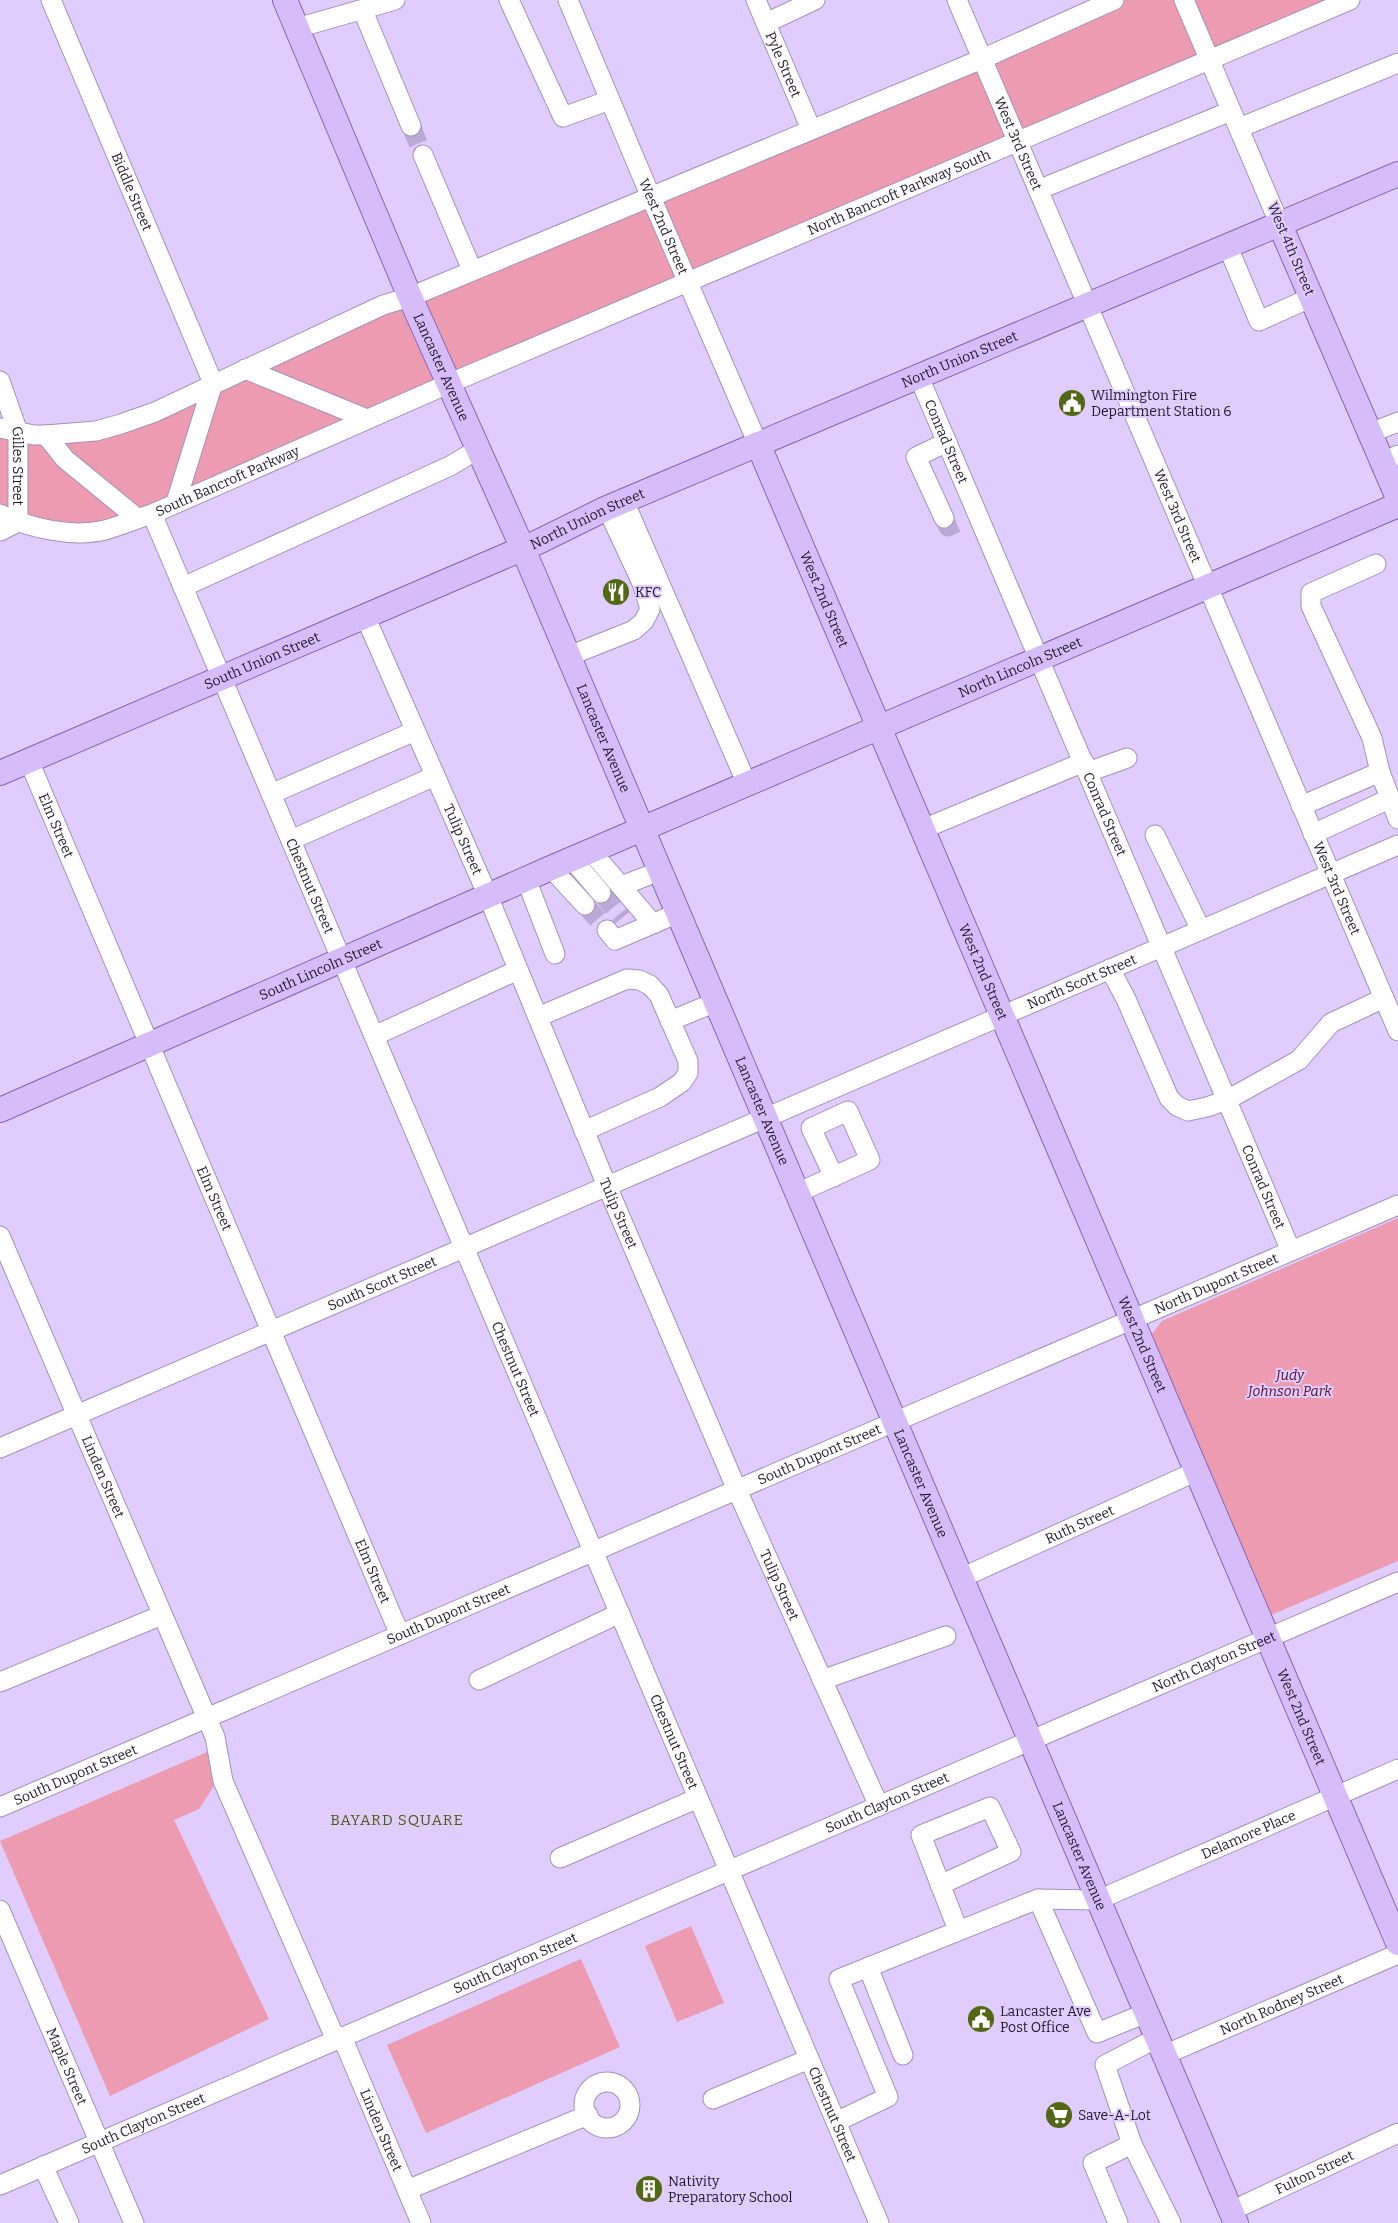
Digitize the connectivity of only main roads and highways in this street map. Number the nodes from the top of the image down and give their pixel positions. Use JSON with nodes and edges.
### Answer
{"nodes":[{"id":1,"x":285,"y":0,"type":"edge"},
{"id":2,"x":1398,"y":174,"type":"edge"},
{"id":3,"x":1280,"y":225,"type":"junction"},
{"id":4,"x":758,"y":444,"type":"junction"},
{"id":5,"x":1390,"y":459,"type":"edge"},
{"id":6,"x":1398,"y":498,"type":"edge"},
{"id":7,"x":1398,"y":505,"type":"edge"},
{"id":8,"x":523,"y":548,"type":"junction"},
{"id":9,"x":879,"y":727,"type":"junction"},
{"id":10,"x":0,"y":773,"type":"edge"},
{"id":11,"x":642,"y":829,"type":"junction"},
{"id":12,"x":0,"y":1110,"type":"edge"},
{"id":13,"x":1398,"y":1943,"type":"edge"},
{"id":14,"x":1233,"y":2217,"type":"edge"}],
"edges":[{"from":1,"to":8,"type":"main road","name":"Lancaster Avenue"},
{"from":2,"to":3,"type":"main road","name":"North Union Street"},
{"from":3,"to":4,"type":"main road","name":"North Union Street"},
{"from":3,"to":5,"type":"main road","name":"West 4th Street"},
{"from":4,"to":8,"type":"main road","name":"North Union Street"},
{"from":4,"to":9,"type":"main road","name":"West 2nd Street"},
{"from":5,"to":6,"type":"main road","name":"West 4th Street"},
{"from":7,"to":9,"type":"main road","name":"North Lincoln Street"},
{"from":8,"to":10,"type":"main road","name":"South Union Street"},
{"from":8,"to":11,"type":"main road","name":"Lancaster Avenue"},
{"from":9,"to":11,"type":"main road","name":"North Lincoln Street"},
{"from":9,"to":13,"type":"main road","name":"West 2nd Street"},
{"from":11,"to":12,"type":"main road","name":"South Lincoln Street"},
{"from":11,"to":14,"type":"main road","name":"Lancaster Avenue"}]}
